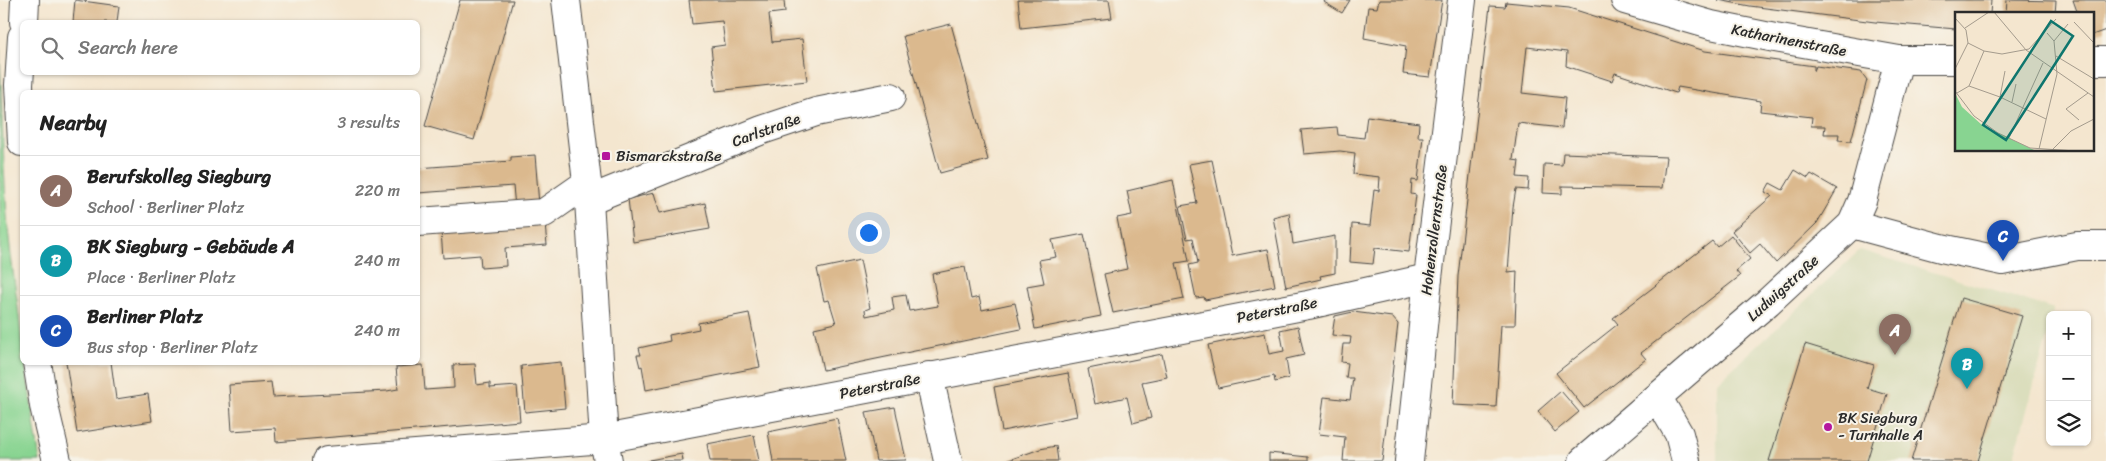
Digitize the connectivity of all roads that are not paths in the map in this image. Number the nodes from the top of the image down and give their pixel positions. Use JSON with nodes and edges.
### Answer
{"nodes":[{"id":1,"x":26,"y":0,"type":"edge"},
{"id":2,"x":566,"y":0,"type":"edge"},
{"id":3,"x":1462,"y":0,"type":"edge"},
{"id":4,"x":1625,"y":0,"type":"edge"},
{"id":5,"x":24,"y":20,"type":"edge"},
{"id":6,"x":20,"y":60,"type":"edge"},
{"id":7,"x":1899,"y":60,"type":"junction"},
{"id":8,"x":1955,"y":60,"type":"edge"},
{"id":9,"x":891,"y":97,"type":"dead end"},
{"id":10,"x":20,"y":114,"type":"edge"},
{"id":11,"x":588,"y":191,"type":"junction"},
{"id":12,"x":420,"y":222,"type":"edge"},
{"id":13,"x":1852,"y":224,"type":"junction"},
{"id":14,"x":2106,"y":246,"type":"edge"},
{"id":15,"x":1428,"y":278,"type":"junction"},
{"id":16,"x":38,"y":365,"type":"edge"},
{"id":17,"x":929,"y":376,"type":"junction"},
{"id":18,"x":1658,"y":398,"type":"junction"},
{"id":19,"x":606,"y":450,"type":"edge"},
{"id":20,"x":57,"y":461,"type":"edge"},
{"id":21,"x":327,"y":461,"type":"edge"},
{"id":22,"x":948,"y":461,"type":"edge"},
{"id":23,"x":1410,"y":461,"type":"edge"},
{"id":24,"x":1583,"y":461,"type":"edge"},
{"id":25,"x":1686,"y":461,"type":"edge"}],
"edges":[{"from":1,"to":5,"type":"street"},
{"from":2,"to":11,"type":"street"},
{"from":3,"to":15,"type":"street","name":"Hohenzollernstraße"},
{"from":4,"to":7,"type":"street","name":"Katharinenstraße"},
{"from":6,"to":10,"type":"street"},
{"from":7,"to":8,"type":"street","name":"Katharinenstraße"},
{"from":7,"to":13,"type":"street","name":"Ludwigstraße"},
{"from":9,"to":11,"type":"street","name":"Carlstraße"},
{"from":11,"to":12,"type":"street","name":"Carlstraße"},
{"from":11,"to":19,"type":"street"},
{"from":13,"to":14,"type":"street"},
{"from":13,"to":18,"type":"street","name":"Ludwigstraße"},
{"from":15,"to":17,"type":"street","name":"Peterstraße"},
{"from":15,"to":23,"type":"street","name":"Hohenzollernstraße"},
{"from":16,"to":20,"type":"street"},
{"from":17,"to":19,"type":"street","name":"Peterstraße"},
{"from":17,"to":22,"type":"street"},
{"from":18,"to":24,"type":"street","name":"Ludwigstraße"},
{"from":18,"to":25,"type":"street"},
{"from":19,"to":21,"type":"street","name":"Peterstraße"}]}
